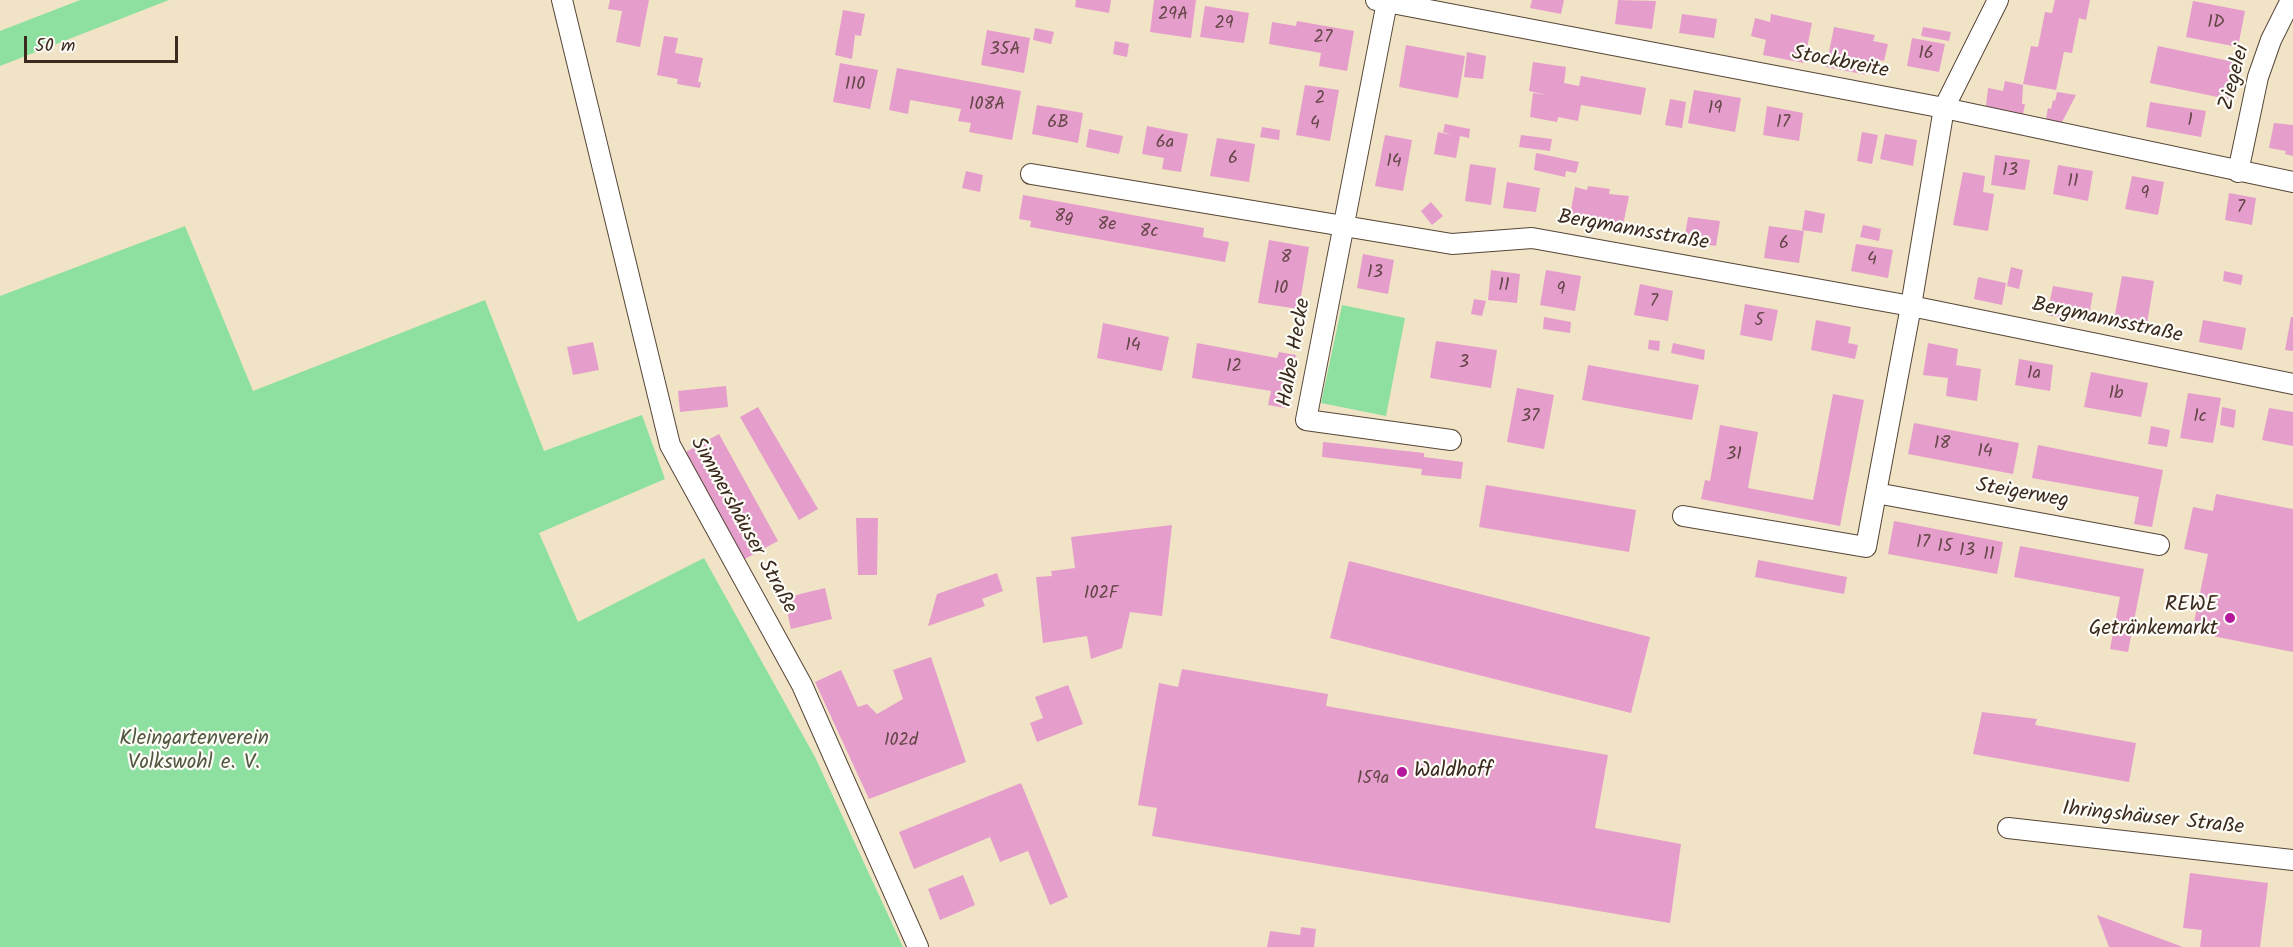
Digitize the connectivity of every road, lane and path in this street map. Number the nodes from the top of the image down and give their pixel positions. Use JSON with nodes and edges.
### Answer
{"nodes":[{"id":1,"x":562,"y":0,"type":"edge"},
{"id":2,"x":1998,"y":0,"type":"edge"},
{"id":3,"x":2291,"y":0,"type":"edge"},
{"id":4,"x":1382,"y":1,"type":"edge"},
{"id":5,"x":1944,"y":108,"type":"junction"},
{"id":6,"x":2238,"y":172,"type":"junction"},
{"id":7,"x":1031,"y":174,"type":"dead end"},
{"id":8,"x":2293,"y":182,"type":"edge"},
{"id":9,"x":1345,"y":225,"type":"junction"},
{"id":10,"x":1911,"y":306,"type":"junction"},
{"id":11,"x":2293,"y":384,"type":"edge"},
{"id":12,"x":1451,"y":440,"type":"dead end"},
{"id":13,"x":1876,"y":493,"type":"junction"},
{"id":14,"x":1683,"y":516,"type":"dead end"},
{"id":15,"x":2159,"y":545,"type":"dead end"},
{"id":16,"x":2008,"y":828,"type":"dead end"},
{"id":17,"x":2293,"y":860,"type":"edge"},
{"id":18,"x":918,"y":947,"type":"edge"}],
"edges":[{"from":1,"to":18,"type":"street","name":"Simmershäuser Straße"},
{"from":2,"to":5,"type":"street"},
{"from":3,"to":6,"type":"street","name":"Ziegelei"},
{"from":4,"to":5,"type":"street","name":"Stockbreite"},
{"from":4,"to":9,"type":"street","name":"Halbe Hecke"},
{"from":5,"to":6,"type":"street","name":"Stockbreite"},
{"from":5,"to":10,"type":"street"},
{"from":6,"to":8,"type":"street","name":"Stockbreite"},
{"from":7,"to":9,"type":"street"},
{"from":9,"to":10,"type":"street","name":"Bergmannsstraße"},
{"from":9,"to":12,"type":"street","name":"Halbe Hecke"},
{"from":10,"to":11,"type":"street","name":"Bergmannsstraße"},
{"from":10,"to":13,"type":"street"},
{"from":13,"to":14,"type":"street"},
{"from":13,"to":15,"type":"street","name":"Steigerweg"},
{"from":16,"to":17,"type":"street","name":"Ihringshäuser Straße"}]}
